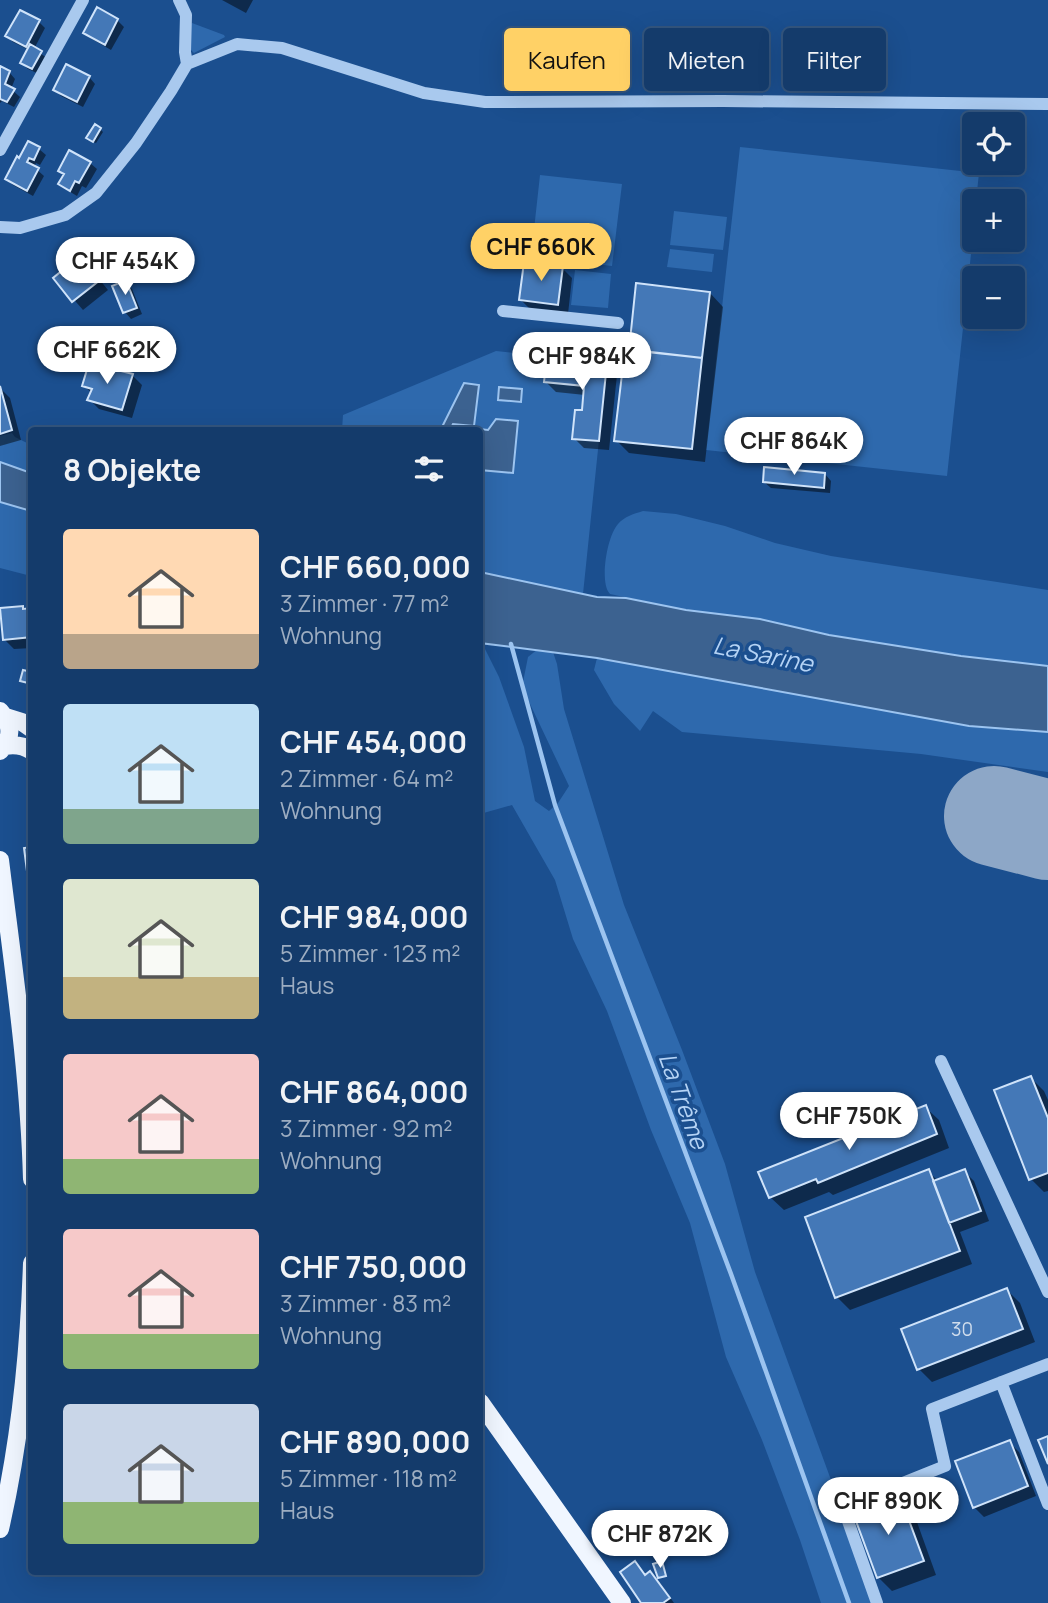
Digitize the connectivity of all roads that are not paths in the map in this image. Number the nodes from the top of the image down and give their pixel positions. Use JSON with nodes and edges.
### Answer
{"nodes":[{"id":1,"x":83,"y":0,"type":"edge"},
{"id":2,"x":183,"y":3,"type":"edge"},
{"id":3,"x":187,"y":64,"type":"junction"},
{"id":4,"x":1048,"y":104,"type":"edge"},
{"id":5,"x":0,"y":150,"type":"edge"},
{"id":6,"x":0,"y":228,"type":"edge"},
{"id":7,"x":503,"y":311,"type":"dead end"},
{"id":8,"x":618,"y":323,"type":"dead end"},
{"id":9,"x":3,"y":714,"type":"edge"},
{"id":10,"x":28,"y":726,"type":"edge"},
{"id":11,"x":2,"y":749,"type":"edge"},
{"id":12,"x":28,"y":749,"type":"edge"},
{"id":13,"x":0,"y":860,"type":"edge"},
{"id":14,"x":941,"y":1061,"type":"dead end"},
{"id":15,"x":28,"y":1098,"type":"edge"},
{"id":16,"x":1048,"y":1292,"type":"edge"},
{"id":17,"x":28,"y":1329,"type":"edge"},
{"id":18,"x":1048,"y":1364,"type":"edge"},
{"id":19,"x":1001,"y":1382,"type":"junction"},
{"id":20,"x":483,"y":1406,"type":"edge"},
{"id":21,"x":1048,"y":1504,"type":"edge"},
{"id":22,"x":0,"y":1530,"type":"edge"},
{"id":23,"x":622,"y":1603,"type":"edge"},
{"id":24,"x":877,"y":1603,"type":"edge"}],
"edges":[{"from":1,"to":5,"type":"street"},
{"from":2,"to":3,"type":"street"},
{"from":3,"to":4,"type":"street"},
{"from":3,"to":6,"type":"street"},
{"from":7,"to":8,"type":"street"},
{"from":9,"to":10,"type":"main road"},
{"from":9,"to":11,"type":"main road"},
{"from":11,"to":12,"type":"main road"},
{"from":13,"to":15,"type":"main road"},
{"from":14,"to":16,"type":"street"},
{"from":17,"to":22,"type":"main road"},
{"from":18,"to":19,"type":"street"},
{"from":19,"to":21,"type":"street"},
{"from":19,"to":24,"type":"street"},
{"from":20,"to":23,"type":"main road"}]}
